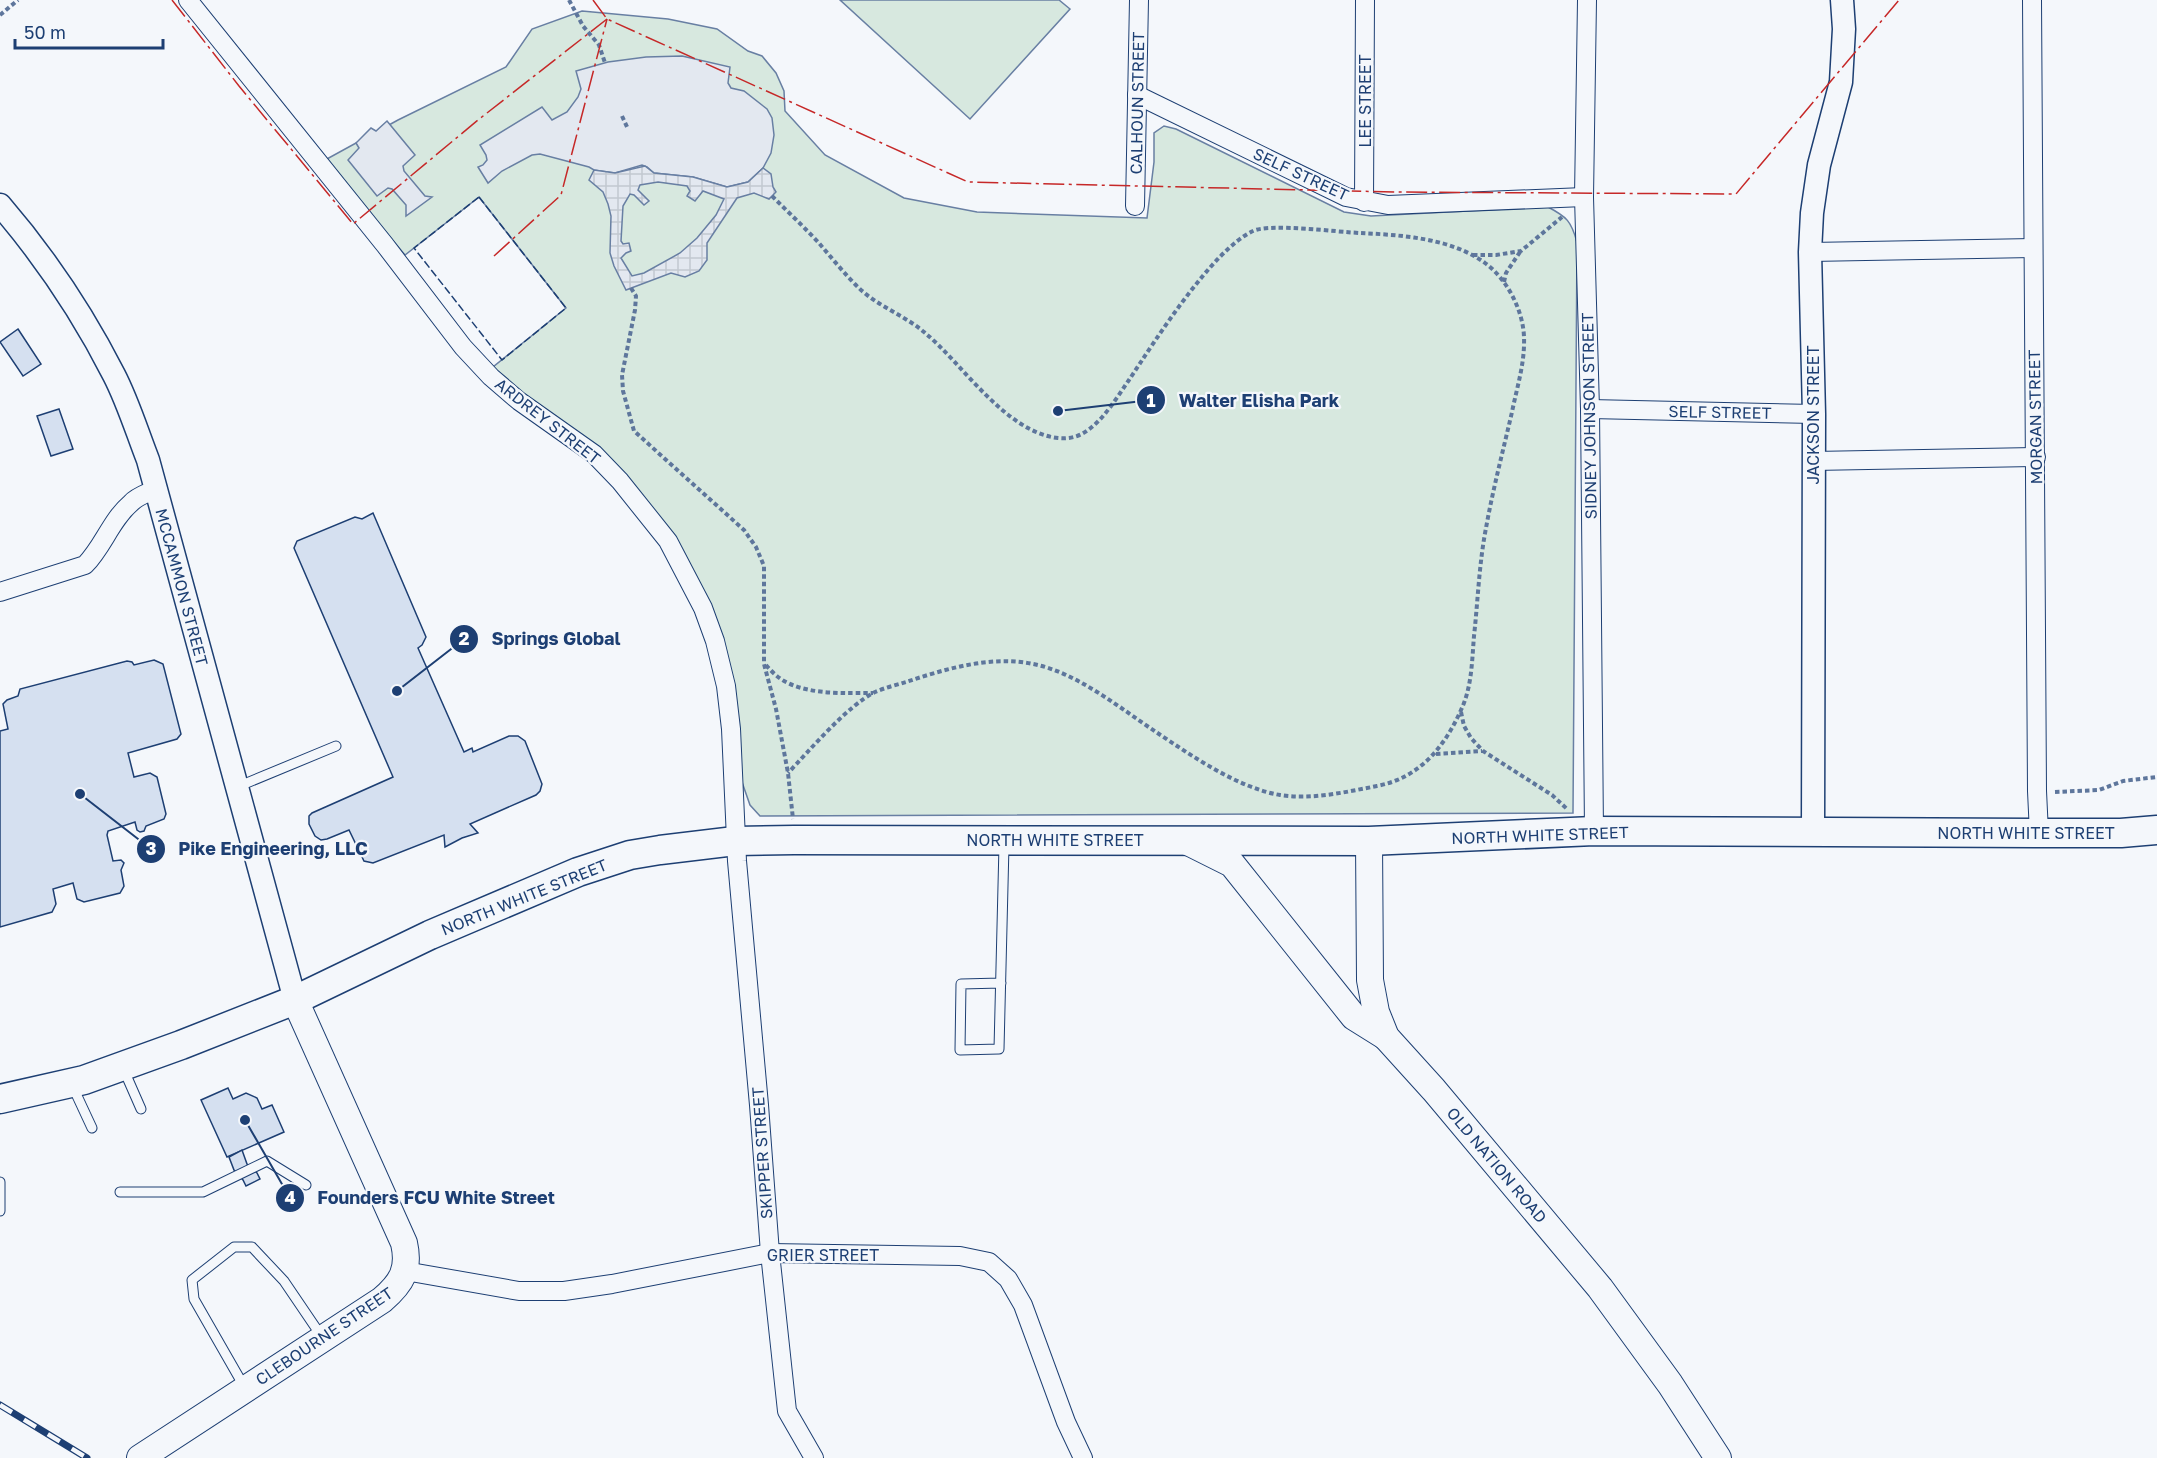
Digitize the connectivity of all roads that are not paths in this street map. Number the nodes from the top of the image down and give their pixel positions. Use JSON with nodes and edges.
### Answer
{"nodes":[{"id":1,"x":188,"y":0,"type":"edge"},
{"id":2,"x":1139,"y":0,"type":"edge"},
{"id":3,"x":1365,"y":0,"type":"edge"},
{"id":4,"x":1587,"y":0,"type":"edge"},
{"id":5,"x":1842,"y":0,"type":"edge"},
{"id":6,"x":2032,"y":0,"type":"edge"},
{"id":7,"x":1137,"y":95,"type":"junction"},
{"id":8,"x":1584,"y":197,"type":"junction"},
{"id":9,"x":1364,"y":202,"type":"junction"},
{"id":10,"x":0,"y":205,"type":"edge"},
{"id":11,"x":1135,"y":206,"type":"dead end"},
{"id":12,"x":2033,"y":248,"type":"junction"},
{"id":13,"x":1810,"y":252,"type":"junction"},
{"id":14,"x":1590,"y":409,"type":"junction"},
{"id":15,"x":1814,"y":414,"type":"junction"},
{"id":16,"x":2036,"y":457,"type":"junction"},
{"id":17,"x":1814,"y":461,"type":"junction"},
{"id":18,"x":156,"y":489,"type":"junction"},
{"id":19,"x":0,"y":592,"type":"edge"},
{"id":20,"x":336,"y":746,"type":"dead end"},
{"id":21,"x":237,"y":787,"type":"junction"},
{"id":22,"x":1584,"y":823,"type":"junction"},
{"id":23,"x":2157,"y":830,"type":"edge"},
{"id":24,"x":1813,"y":833,"type":"junction"},
{"id":25,"x":2039,"y":833,"type":"junction"},
{"id":26,"x":1004,"y":839,"type":"junction"},
{"id":27,"x":1184,"y":840,"type":"junction"},
{"id":28,"x":735,"y":841,"type":"junction"},
{"id":29,"x":1370,"y":841,"type":"junction"},
{"id":30,"x":1000,"y":983,"type":"junction"},
{"id":31,"x":295,"y":1000,"type":"junction"},
{"id":32,"x":1386,"y":1037,"type":"junction"},
{"id":33,"x":122,"y":1066,"type":"junction"},
{"id":34,"x":71,"y":1083,"type":"junction"},
{"id":35,"x":0,"y":1098,"type":"edge"},
{"id":36,"x":141,"y":1109,"type":"dead end"},
{"id":37,"x":92,"y":1128,"type":"dead end"},
{"id":38,"x":0,"y":1182,"type":"edge"},
{"id":39,"x":306,"y":1185,"type":"dead end"},
{"id":40,"x":120,"y":1191,"type":"dead end"},
{"id":41,"x":0,"y":1211,"type":"edge"},
{"id":42,"x":770,"y":1253,"type":"junction"},
{"id":43,"x":405,"y":1271,"type":"junction"},
{"id":44,"x":323,"y":1339,"type":"junction"},
{"id":45,"x":245,"y":1389,"type":"junction"},
{"id":46,"x":149,"y":1452,"type":"edge"},
{"id":47,"x":814,"y":1458,"type":"edge"},
{"id":48,"x":1083,"y":1458,"type":"edge"},
{"id":49,"x":1718,"y":1458,"type":"edge"}],
"edges":[{"from":1,"to":28,"type":"street","name":"ARDREY STREET"},
{"from":2,"to":7,"type":"street","name":"CALHOUN STREET"},
{"from":3,"to":9,"type":"street","name":"LEE STREET"},
{"from":4,"to":8,"type":"street","name":"SIDNEY JOHNSON STREET"},
{"from":5,"to":13,"type":"street","name":"JACKSON STREET"},
{"from":6,"to":12,"type":"street","name":"MORGAN STREET"},
{"from":7,"to":9,"type":"street","name":"SELF STREET"},
{"from":7,"to":11,"type":"street","name":"CALHOUN STREET"},
{"from":8,"to":9,"type":"street","name":"SELF STREET"},
{"from":8,"to":14,"type":"street","name":"SIDNEY JOHNSON STREET"},
{"from":10,"to":18,"type":"street","name":"MCCAMMON STREET"},
{"from":12,"to":13,"type":"street"},
{"from":12,"to":16,"type":"street","name":"MORGAN STREET"},
{"from":13,"to":15,"type":"street","name":"JACKSON STREET"},
{"from":14,"to":15,"type":"street","name":"SELF STREET"},
{"from":14,"to":22,"type":"street","name":"SIDNEY JOHNSON STREET"},
{"from":15,"to":17,"type":"street","name":"JACKSON STREET"},
{"from":16,"to":17,"type":"street"},
{"from":16,"to":25,"type":"street","name":"MORGAN STREET"},
{"from":17,"to":24,"type":"street","name":"JACKSON STREET"},
{"from":18,"to":19,"type":"street"},
{"from":18,"to":21,"type":"street","name":"MCCAMMON STREET"},
{"from":20,"to":21,"type":"lane"},
{"from":21,"to":31,"type":"street","name":"MCCAMMON STREET"},
{"from":22,"to":24,"type":"main road","name":"NORTH WHITE STREET"},
{"from":22,"to":29,"type":"main road","name":"NORTH WHITE STREET"},
{"from":23,"to":25,"type":"main road","name":"NORTH WHITE STREET"},
{"from":24,"to":25,"type":"main road","name":"NORTH WHITE STREET"},
{"from":26,"to":27,"type":"main road","name":"NORTH WHITE STREET"},
{"from":26,"to":28,"type":"main road","name":"NORTH WHITE STREET"},
{"from":26,"to":30,"type":"lane"},
{"from":27,"to":29,"type":"main road","name":"NORTH WHITE STREET"},
{"from":27,"to":32,"type":"main road"},
{"from":28,"to":31,"type":"main road","name":"NORTH WHITE STREET"},
{"from":28,"to":42,"type":"street","name":"SKIPPER STREET"},
{"from":29,"to":32,"type":"main road","name":"OLD NATION ROAD"},
{"from":30,"to":30,"type":"lane"},
{"from":31,"to":33,"type":"main road","name":"NORTH WHITE STREET"},
{"from":31,"to":43,"type":"main road","name":"CLEBOURNE STREET"},
{"from":32,"to":49,"type":"main road","name":"OLD NATION ROAD"},
{"from":33,"to":34,"type":"main road","name":"NORTH WHITE STREET"},
{"from":33,"to":36,"type":"lane"},
{"from":34,"to":35,"type":"main road","name":"NORTH WHITE STREET"},
{"from":34,"to":37,"type":"lane"},
{"from":38,"to":41,"type":"lane"},
{"from":39,"to":40,"type":"lane"},
{"from":42,"to":43,"type":"street","name":"GRIER STREET"},
{"from":42,"to":47,"type":"street","name":"SKIPPER STREET"},
{"from":42,"to":48,"type":"street","name":"GRIER STREET"},
{"from":43,"to":44,"type":"main road","name":"CLEBOURNE STREET"},
{"from":44,"to":45,"type":"main road","name":"CLEBOURNE STREET"},
{"from":44,"to":45,"type":"lane"},
{"from":45,"to":46,"type":"main road","name":"CLEBOURNE STREET"}]}
